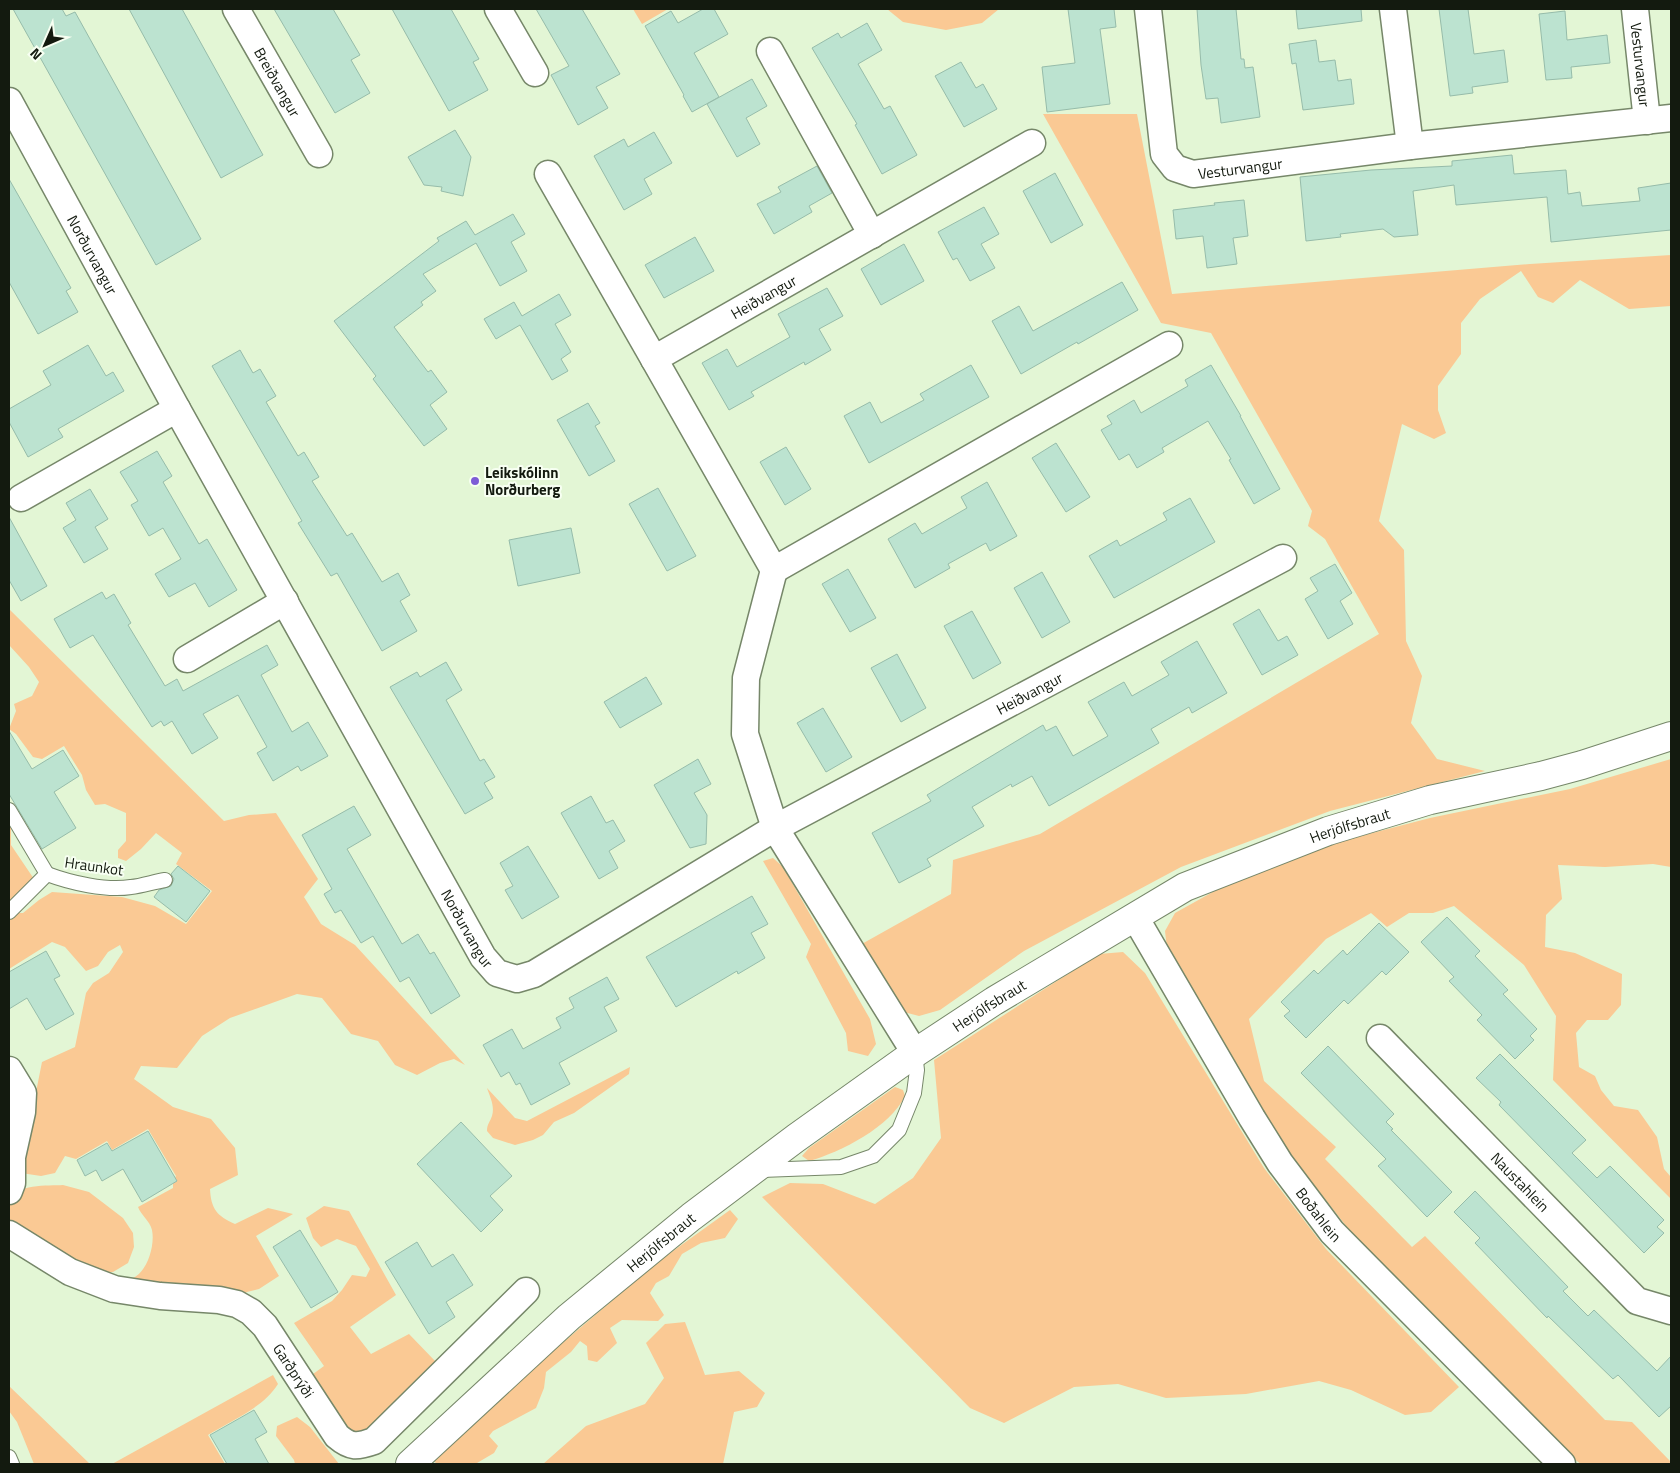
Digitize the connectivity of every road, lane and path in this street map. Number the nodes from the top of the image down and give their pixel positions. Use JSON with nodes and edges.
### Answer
{"nodes":[{"id":1,"x":236,"y":9,"type":"edge"},
{"id":2,"x":498,"y":9,"type":"edge"},
{"id":3,"x":1148,"y":9,"type":"edge"},
{"id":4,"x":1393,"y":9,"type":"edge"},
{"id":5,"x":1635,"y":9,"type":"edge"},
{"id":6,"x":770,"y":51,"type":"dead end"},
{"id":7,"x":535,"y":73,"type":"dead end"},
{"id":8,"x":9,"y":101,"type":"edge"},
{"id":9,"x":1659,"y":120,"type":"edge"},
{"id":10,"x":1032,"y":143,"type":"dead end"},
{"id":11,"x":1410,"y":146,"type":"junction"},
{"id":12,"x":319,"y":154,"type":"dead end"},
{"id":13,"x":548,"y":174,"type":"dead end"},
{"id":14,"x":872,"y":234,"type":"junction"},
{"id":15,"x":1169,"y":345,"type":"dead end"},
{"id":16,"x":654,"y":359,"type":"junction"},
{"id":17,"x":177,"y":409,"type":"junction"},
{"id":18,"x":21,"y":498,"type":"dead end"},
{"id":19,"x":1283,"y":558,"type":"dead end"},
{"id":20,"x":774,"y":570,"type":"junction"},
{"id":21,"x":285,"y":601,"type":"junction"},
{"id":22,"x":187,"y":659,"type":"dead end"},
{"id":23,"x":1671,"y":736,"type":"edge"},
{"id":24,"x":9,"y":810,"type":"edge"},
{"id":25,"x":775,"y":828,"type":"junction"},
{"id":26,"x":47,"y":874,"type":"junction"},
{"id":27,"x":165,"y":880,"type":"dead end"},
{"id":28,"x":9,"y":912,"type":"edge"},
{"id":29,"x":1135,"y":917,"type":"junction"},
{"id":30,"x":1380,"y":1038,"type":"dead end"},
{"id":31,"x":914,"y":1053,"type":"junction"},
{"id":32,"x":9,"y":1070,"type":"edge"},
{"id":33,"x":753,"y":1170,"type":"junction"},
{"id":34,"x":9,"y":1191,"type":"edge"},
{"id":35,"x":9,"y":1234,"type":"edge"},
{"id":36,"x":526,"y":1291,"type":"dead end"},
{"id":37,"x":1671,"y":1311,"type":"edge"},
{"id":38,"x":9,"y":1457,"type":"edge"},
{"id":39,"x":12,"y":1464,"type":"edge"},
{"id":40,"x":410,"y":1464,"type":"edge"},
{"id":41,"x":1562,"y":1464,"type":"edge"}],
"edges":[{"from":1,"to":12,"type":"street","name":"Breiðvangur"},
{"from":2,"to":7,"type":"street"},
{"from":3,"to":11,"type":"street","name":"Vesturvangur"},
{"from":4,"to":11,"type":"street"},
{"from":5,"to":9,"type":"street","name":"Vesturvangur"},
{"from":6,"to":14,"type":"street"},
{"from":8,"to":17,"type":"street","name":"Norðurvangur"},
{"from":9,"to":11,"type":"street","name":"Vesturvangur"},
{"from":10,"to":14,"type":"street","name":"Heiðvangur"},
{"from":13,"to":16,"type":"street"},
{"from":14,"to":16,"type":"street","name":"Heiðvangur"},
{"from":15,"to":20,"type":"street"},
{"from":16,"to":20,"type":"street"},
{"from":17,"to":18,"type":"street"},
{"from":17,"to":21,"type":"street","name":"Norðurvangur"},
{"from":19,"to":25,"type":"street","name":"Heiðvangur"},
{"from":20,"to":25,"type":"street"},
{"from":21,"to":22,"type":"street"},
{"from":21,"to":25,"type":"street","name":"Norðurvangur"},
{"from":23,"to":29,"type":"street","name":"Herjólfsbraut"},
{"from":24,"to":26,"type":"lane"},
{"from":25,"to":31,"type":"street"},
{"from":26,"to":27,"type":"lane","name":"Hraunkot"},
{"from":26,"to":28,"type":"lane"},
{"from":29,"to":31,"type":"street","name":"Herjólfsbraut"},
{"from":29,"to":41,"type":"street","name":"Boðahlein"},
{"from":30,"to":37,"type":"street","name":"Naustahlein"},
{"from":31,"to":33,"type":"street","name":"Herjólfsbraut"},
{"from":31,"to":33,"type":"lane"},
{"from":32,"to":34,"type":"street"},
{"from":33,"to":40,"type":"street","name":"Herjólfsbraut"},
{"from":35,"to":36,"type":"street","name":"Garðprýði"},
{"from":38,"to":39,"type":"lane"}]}
